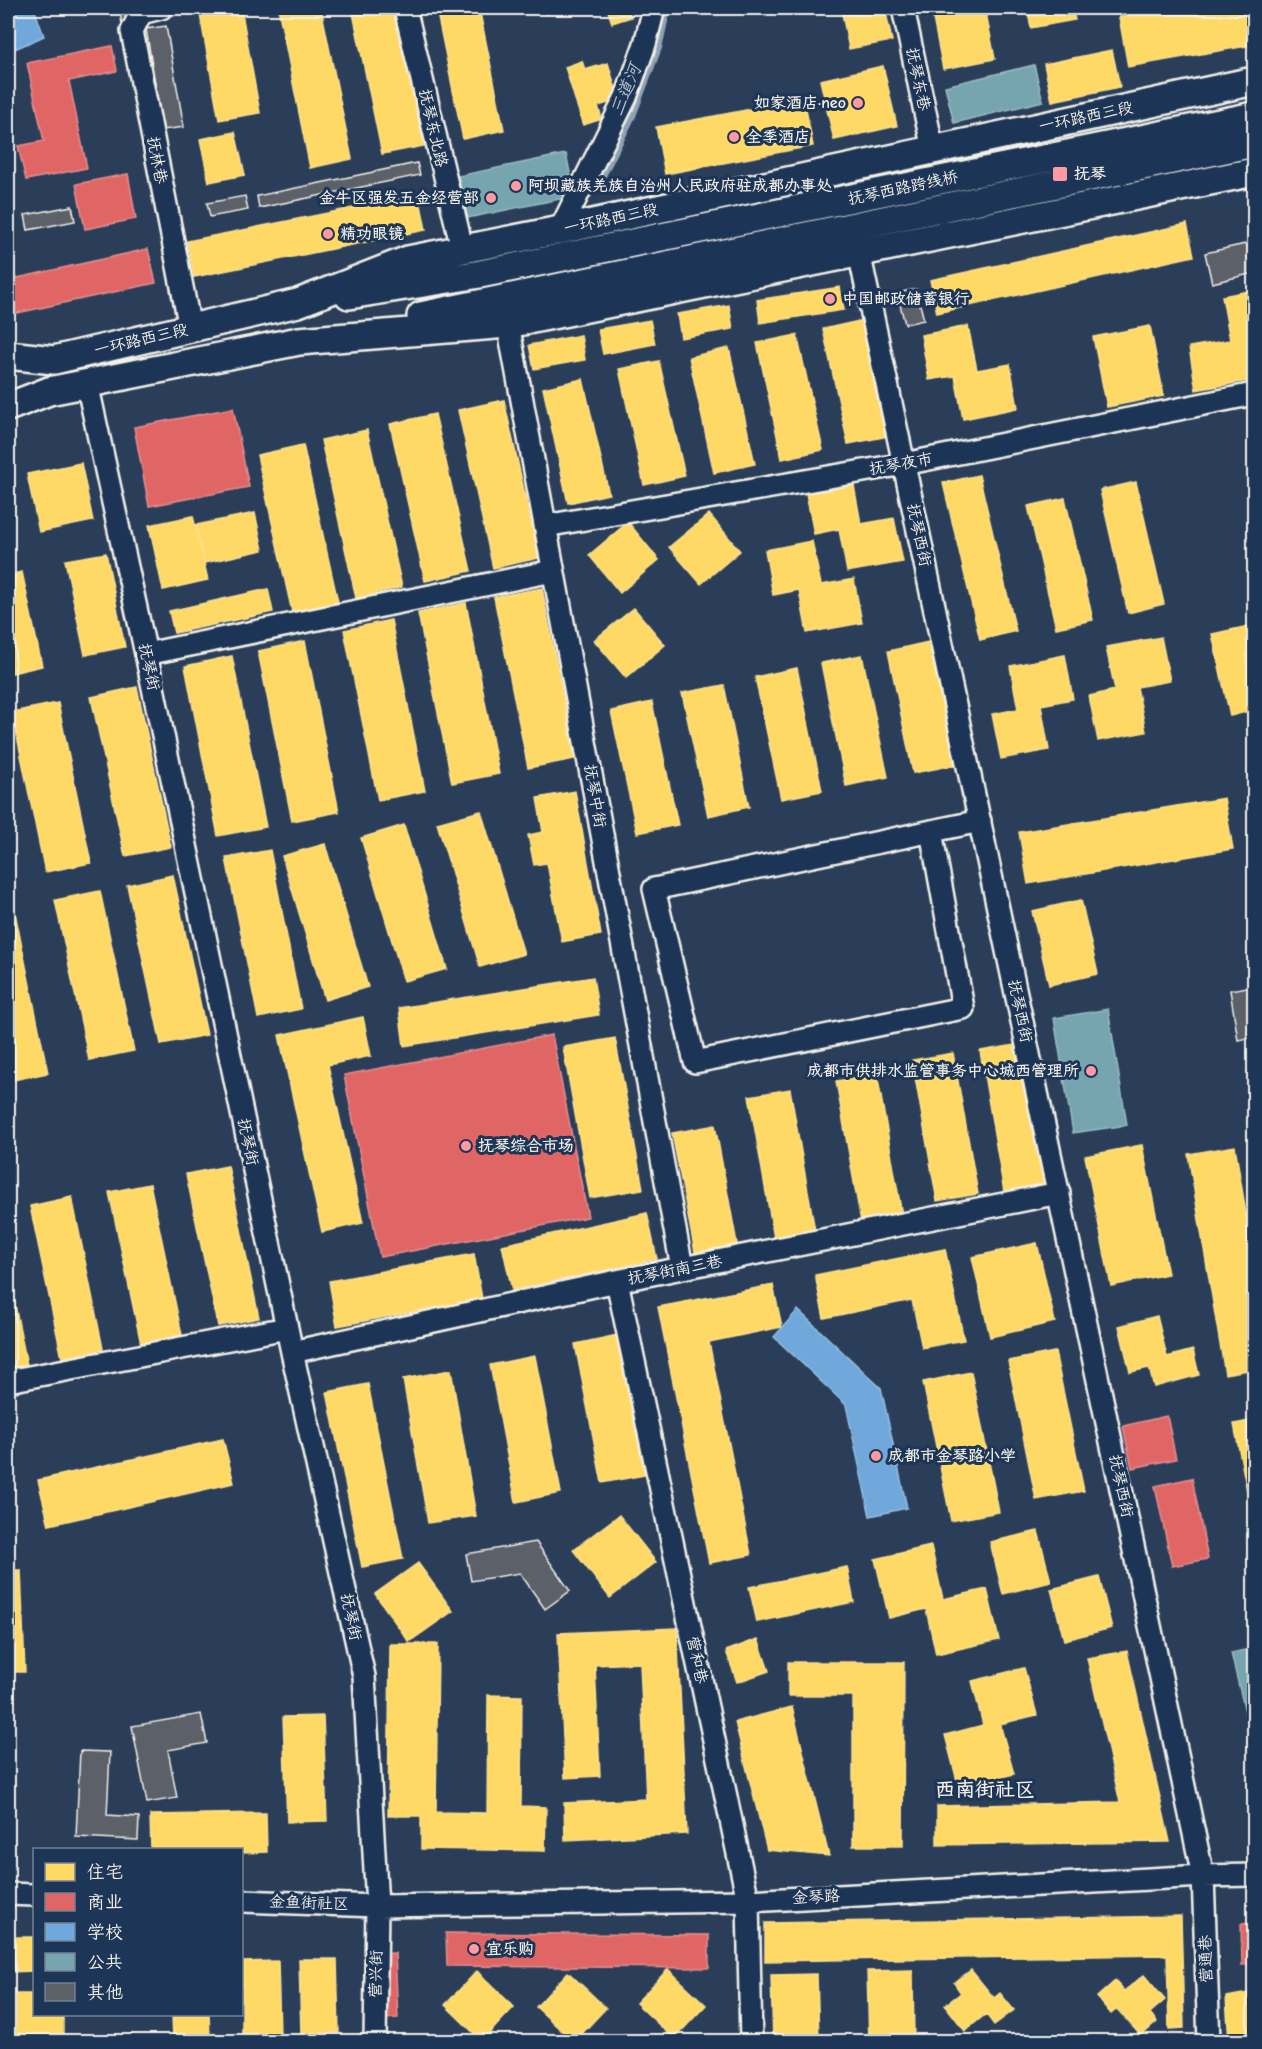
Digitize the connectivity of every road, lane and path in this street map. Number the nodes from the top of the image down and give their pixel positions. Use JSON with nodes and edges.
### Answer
{"nodes":[{"id":1,"x":161,"y":8,"type":"edge"},
{"id":2,"x":405,"y":8,"type":"edge"},
{"id":3,"x":654,"y":8,"type":"edge"},
{"id":4,"x":903,"y":8,"type":"edge"},
{"id":5,"x":1254,"y":81,"type":"edge"},
{"id":6,"x":1254,"y":116,"type":"edge"},
{"id":7,"x":1254,"y":143,"type":"edge"},
{"id":8,"x":933,"y":150,"type":"junction"},
{"id":9,"x":1254,"y":172,"type":"edge"},
{"id":10,"x":560,"y":230,"type":"junction"},
{"id":11,"x":462,"y":248,"type":"junction"},
{"id":12,"x":859,"y":252,"type":"junction"},
{"id":13,"x":298,"y":303,"type":"junction"},
{"id":14,"x":501,"y":313,"type":"junction"},
{"id":15,"x":190,"y":328,"type":"junction"},
{"id":16,"x":8,"y":355,"type":"edge"},
{"id":17,"x":54,"y":360,"type":"junction"},
{"id":18,"x":8,"y":369,"type":"edge"},
{"id":19,"x":87,"y":384,"type":"junction"},
{"id":20,"x":49,"y":391,"type":"junction"},
{"id":21,"x":1254,"y":394,"type":"edge"},
{"id":22,"x":8,"y":398,"type":"edge"},
{"id":23,"x":8,"y":407,"type":"edge"},
{"id":24,"x":904,"y":464,"type":"junction"},
{"id":25,"x":545,"y":526,"type":"junction"},
{"id":26,"x":553,"y":571,"type":"junction"},
{"id":27,"x":146,"y":654,"type":"junction"},
{"id":28,"x":980,"y":822,"type":"junction"},
{"id":29,"x":931,"y":831,"type":"junction"},
{"id":30,"x":1059,"y":1193,"type":"junction"},
{"id":31,"x":682,"y":1268,"type":"junction"},
{"id":32,"x":617,"y":1281,"type":"junction"},
{"id":33,"x":287,"y":1328,"type":"junction"},
{"id":34,"x":292,"y":1352,"type":"junction"},
{"id":35,"x":8,"y":1381,"type":"edge"},
{"id":36,"x":1203,"y":1875,"type":"junction"},
{"id":37,"x":1254,"y":1875,"type":"edge"},
{"id":38,"x":8,"y":1894,"type":"edge"},
{"id":39,"x":33,"y":1894,"type":"edge"},
{"id":40,"x":243,"y":1901,"type":"edge"},
{"id":41,"x":748,"y":1901,"type":"junction"},
{"id":42,"x":377,"y":1906,"type":"junction"},
{"id":43,"x":375,"y":2042,"type":"edge"},
{"id":44,"x":751,"y":2042,"type":"edge"},
{"id":45,"x":1209,"y":2042,"type":"edge"}],
"edges":[{"from":1,"to":15,"type":"street","name":"抚林巷"},
{"from":2,"to":11,"type":"street","name":"抚琴东北路"},
{"from":3,"to":10,"type":"street"},
{"from":4,"to":8,"type":"street","name":"抚琴东巷"},
{"from":5,"to":8,"type":"main road","name":"一环路西三段"},
{"from":6,"to":13,"type":"main road","name":"抚琴西路跨线桥"},
{"from":7,"to":14,"type":"main road","name":"抚琴西路跨线桥"},
{"from":8,"to":10,"type":"main road","name":"一环路西三段"},
{"from":9,"to":12,"type":"main road","name":"一环路西三段"},
{"from":10,"to":11,"type":"main road","name":"一环路西三段"},
{"from":11,"to":13,"type":"main road","name":"一环路西三段"},
{"from":12,"to":14,"type":"main road","name":"一环路西三段"},
{"from":12,"to":24,"type":"street","name":"抚琴西街"},
{"from":13,"to":15,"type":"main road","name":"一环路西三段"},
{"from":14,"to":19,"type":"main road","name":"一环路西三段"},
{"from":14,"to":25,"type":"street","name":"抚琴中街"},
{"from":15,"to":17,"type":"main road","name":"一环路西三段"},
{"from":16,"to":17,"type":"main road","name":"一环路西三段"},
{"from":17,"to":18,"type":"main road"},
{"from":19,"to":20,"type":"main road","name":"一环路西三段"},
{"from":19,"to":27,"type":"street","name":"抚琴街"},
{"from":20,"to":22,"type":"main road"},
{"from":20,"to":23,"type":"main road","name":"一环路西三段"},
{"from":21,"to":24,"type":"street","name":"抚琴夜市"},
{"from":24,"to":25,"type":"street","name":"抚琴夜市"},
{"from":24,"to":28,"type":"street","name":"抚琴西街"},
{"from":25,"to":26,"type":"street","name":"抚琴中街"},
{"from":26,"to":27,"type":"street"},
{"from":26,"to":31,"type":"street","name":"抚琴中街"},
{"from":27,"to":33,"type":"street","name":"抚琴街"},
{"from":28,"to":29,"type":"street"},
{"from":28,"to":30,"type":"street","name":"抚琴西街"},
{"from":29,"to":29,"type":"street"},
{"from":30,"to":31,"type":"street","name":"抚琴街南三巷"},
{"from":30,"to":36,"type":"street","name":"抚琴西街"},
{"from":31,"to":32,"type":"street","name":"抚琴街南三巷"},
{"from":32,"to":34,"type":"street","name":"抚琴街南三巷"},
{"from":32,"to":41,"type":"street","name":"营和巷"},
{"from":33,"to":34,"type":"street","name":"抚琴街"},
{"from":33,"to":35,"type":"street"},
{"from":34,"to":42,"type":"street","name":"抚琴街"},
{"from":36,"to":37,"type":"street","name":"金琴路"},
{"from":36,"to":41,"type":"street","name":"金琴路"},
{"from":36,"to":45,"type":"street","name":"营通巷"},
{"from":38,"to":39,"type":"street"},
{"from":40,"to":42,"type":"street","name":"金鱼街社区"},
{"from":41,"to":42,"type":"street","name":"金琴路"},
{"from":41,"to":44,"type":"street","name":"营和巷"},
{"from":42,"to":43,"type":"street","name":"营兴街"}]}
